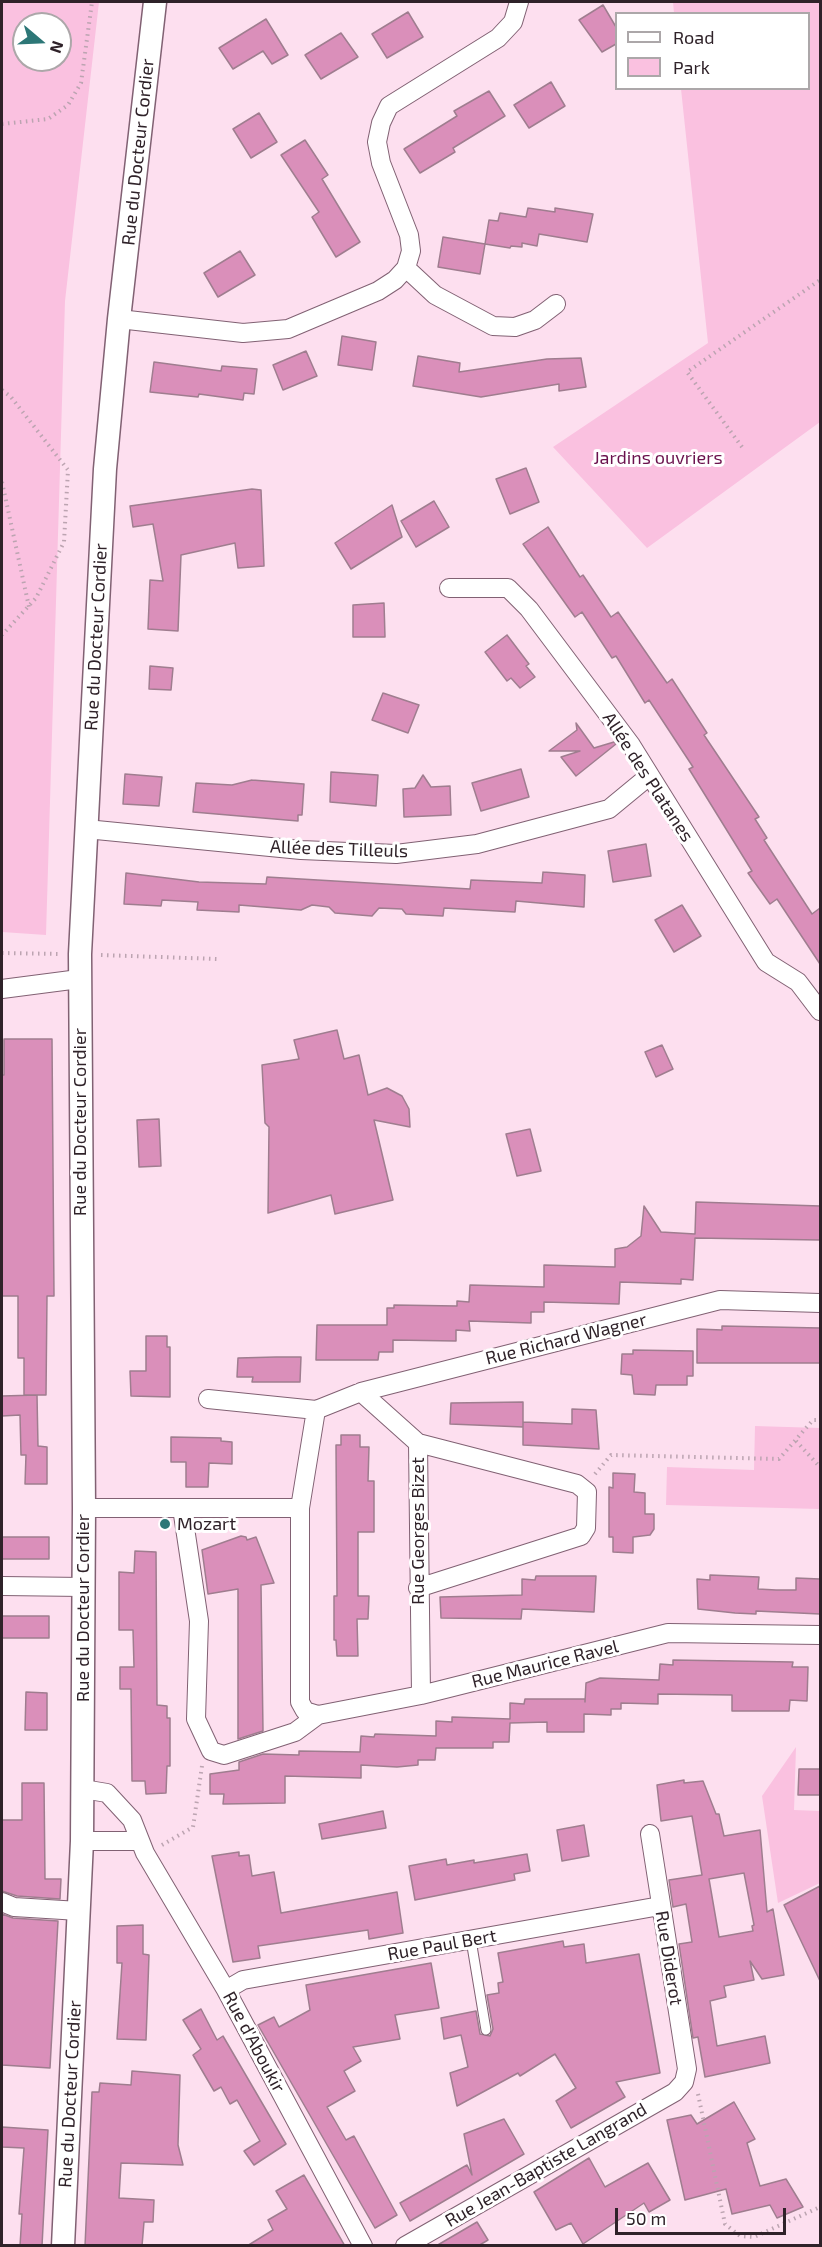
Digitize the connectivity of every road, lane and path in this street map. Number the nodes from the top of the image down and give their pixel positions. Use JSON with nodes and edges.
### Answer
{"nodes":[{"id":1,"x":92,"y":2,"type":"edge"},
{"id":2,"x":155,"y":2,"type":"edge"},
{"id":3,"x":519,"y":2,"type":"edge"},
{"id":4,"x":2,"y":124,"type":"edge"},
{"id":5,"x":406,"y":268,"type":"junction"},
{"id":6,"x":820,"y":280,"type":"edge"},
{"id":7,"x":556,"y":304,"type":"dead end"},
{"id":8,"x":119,"y":319,"type":"junction"},
{"id":9,"x":2,"y":390,"type":"edge"},
{"id":10,"x":742,"y":447,"type":"dead end"},
{"id":11,"x":2,"y":482,"type":"edge"},
{"id":12,"x":449,"y":588,"type":"dead end"},
{"id":13,"x":28,"y":607,"type":"junction"},
{"id":14,"x":2,"y":635,"type":"edge"},
{"id":15,"x":649,"y":776,"type":"junction"},
{"id":16,"x":86,"y":829,"type":"junction"},
{"id":17,"x":2,"y":953,"type":"edge"},
{"id":18,"x":80,"y":954,"type":"junction"},
{"id":19,"x":217,"y":959,"type":"dead end"},
{"id":20,"x":80,"y":979,"type":"junction"},
{"id":21,"x":2,"y":989,"type":"edge"},
{"id":22,"x":820,"y":1011,"type":"edge"},
{"id":23,"x":820,"y":1304,"type":"edge"},
{"id":24,"x":361,"y":1392,"type":"junction"},
{"id":25,"x":208,"y":1398,"type":"dead end"},
{"id":26,"x":316,"y":1410,"type":"junction"},
{"id":27,"x":820,"y":1420,"type":"edge"},
{"id":28,"x":796,"y":1441,"type":"junction"},
{"id":29,"x":418,"y":1443,"type":"junction"},
{"id":30,"x":820,"y":1467,"type":"edge"},
{"id":31,"x":584,"y":1488,"type":"junction"},
{"id":32,"x":84,"y":1508,"type":"junction"},
{"id":33,"x":182,"y":1508,"type":"junction"},
{"id":34,"x":300,"y":1508,"type":"junction"},
{"id":35,"x":2,"y":1586,"type":"edge"},
{"id":36,"x":83,"y":1587,"type":"junction"},
{"id":37,"x":418,"y":1588,"type":"junction"},
{"id":38,"x":820,"y":1635,"type":"edge"},
{"id":39,"x":421,"y":1695,"type":"junction"},
{"id":40,"x":318,"y":1715,"type":"junction"},
{"id":41,"x":211,"y":1751,"type":"junction"},
{"id":42,"x":83,"y":1789,"type":"junction"},
{"id":43,"x":184,"y":1832,"type":"dead end"},
{"id":44,"x":650,"y":1834,"type":"dead end"},
{"id":45,"x":82,"y":1841,"type":"junction"},
{"id":46,"x":140,"y":1841,"type":"junction"},
{"id":47,"x":2,"y":1902,"type":"edge"},
{"id":48,"x":660,"y":1906,"type":"junction"},
{"id":49,"x":79,"y":1911,"type":"junction"},
{"id":50,"x":471,"y":1940,"type":"junction"},
{"id":51,"x":226,"y":1990,"type":"junction"},
{"id":52,"x":486,"y":2030,"type":"dead end"},
{"id":53,"x":684,"y":2082,"type":"junction"},
{"id":54,"x":820,"y":2207,"type":"edge"},
{"id":55,"x":63,"y":2246,"type":"edge"},
{"id":56,"x":363,"y":2246,"type":"edge"},
{"id":57,"x":405,"y":2246,"type":"edge"}],
"edges":[{"from":1,"to":4,"type":"path"},
{"from":2,"to":8,"type":"street","name":"Rue du Docteur Cordier"},
{"from":3,"to":5,"type":"street"},
{"from":5,"to":7,"type":"street"},
{"from":5,"to":8,"type":"street"},
{"from":6,"to":10,"type":"path"},
{"from":8,"to":16,"type":"street","name":"Rue du Docteur Cordier"},
{"from":9,"to":13,"type":"path"},
{"from":11,"to":13,"type":"path"},
{"from":12,"to":15,"type":"street","name":"Allée des Platanes"},
{"from":13,"to":14,"type":"path"},
{"from":15,"to":16,"type":"street","name":"Allée des Tilleuls"},
{"from":15,"to":22,"type":"street","name":"Allée des Platanes"},
{"from":16,"to":18,"type":"street","name":"Rue du Docteur Cordier"},
{"from":17,"to":18,"type":"path"},
{"from":18,"to":19,"type":"path"},
{"from":18,"to":20,"type":"street","name":"Rue du Docteur Cordier"},
{"from":20,"to":21,"type":"street"},
{"from":20,"to":32,"type":"street","name":"Rue du Docteur Cordier"},
{"from":23,"to":24,"type":"street","name":"Rue Richard Wagner"},
{"from":24,"to":26,"type":"street","name":"Rue Richard Wagner"},
{"from":24,"to":29,"type":"street","name":"Rue Georges Bizet"},
{"from":25,"to":26,"type":"street"},
{"from":26,"to":34,"type":"street"},
{"from":27,"to":28,"type":"path"},
{"from":28,"to":30,"type":"path"},
{"from":28,"to":31,"type":"path"},
{"from":29,"to":31,"type":"street"},
{"from":29,"to":37,"type":"street","name":"Rue Georges Bizet"},
{"from":31,"to":37,"type":"street"},
{"from":32,"to":33,"type":"street"},
{"from":32,"to":36,"type":"street","name":"Rue du Docteur Cordier"},
{"from":33,"to":34,"type":"street"},
{"from":33,"to":41,"type":"street"},
{"from":34,"to":40,"type":"street"},
{"from":35,"to":36,"type":"street"},
{"from":36,"to":42,"type":"street","name":"Rue du Docteur Cordier"},
{"from":37,"to":39,"type":"street","name":"Rue Georges Bizet"},
{"from":38,"to":39,"type":"street","name":"Rue Maurice Ravel"},
{"from":39,"to":40,"type":"street","name":"Rue Maurice Ravel"},
{"from":40,"to":41,"type":"street","name":"Rue Maurice Ravel"},
{"from":41,"to":43,"type":"path"},
{"from":42,"to":45,"type":"street","name":"Rue du Docteur Cordier"},
{"from":42,"to":46,"type":"street","name":"Rue d'Aboukir"},
{"from":44,"to":48,"type":"street","name":"Rue Diderot"},
{"from":45,"to":46,"type":"street"},
{"from":45,"to":49,"type":"street","name":"Rue du Docteur Cordier"},
{"from":46,"to":51,"type":"street","name":"Rue d'Aboukir"},
{"from":47,"to":49,"type":"street"},
{"from":48,"to":50,"type":"street","name":"Rue Paul Bert"},
{"from":48,"to":53,"type":"street","name":"Rue Diderot"},
{"from":49,"to":55,"type":"street","name":"Rue du Docteur Cordier"},
{"from":50,"to":51,"type":"street","name":"Rue Paul Bert"},
{"from":50,"to":52,"type":"lane"},
{"from":51,"to":56,"type":"street","name":"Rue d'Aboukir"},
{"from":53,"to":54,"type":"path"},
{"from":53,"to":57,"type":"street","name":"Rue Jean-Baptiste Langrand"}]}
